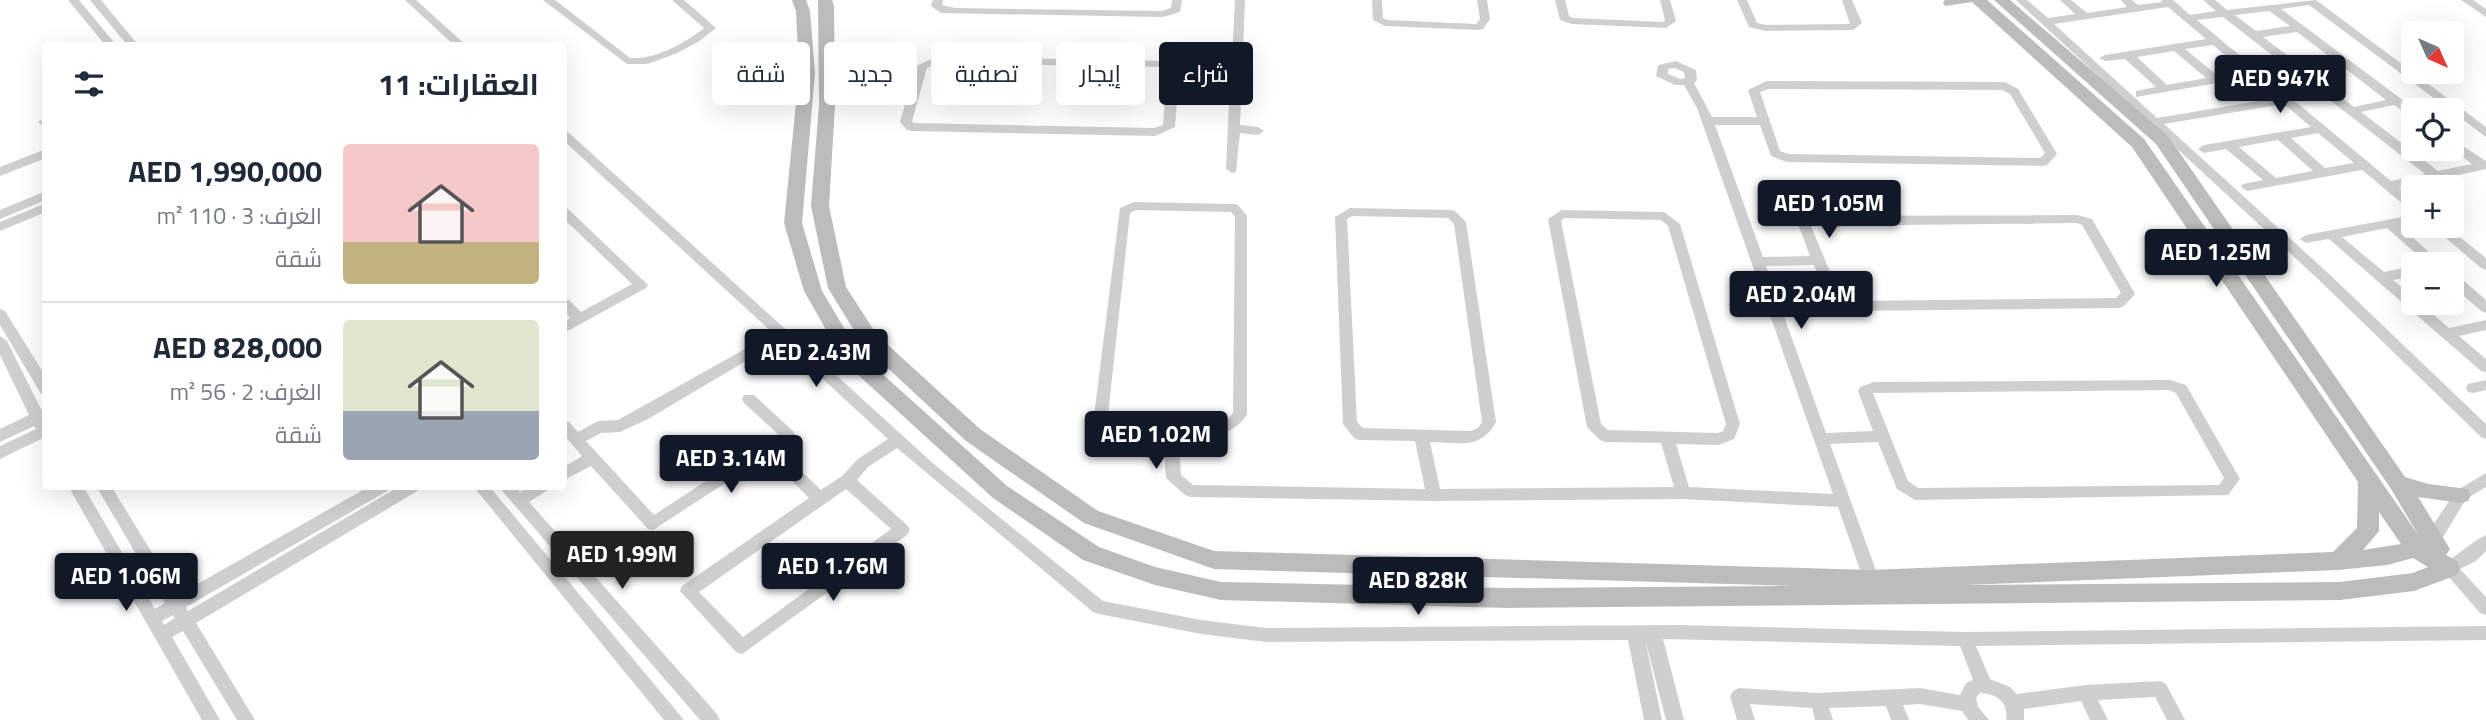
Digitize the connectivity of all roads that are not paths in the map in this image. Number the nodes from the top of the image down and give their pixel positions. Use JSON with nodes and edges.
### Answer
{"nodes":[{"id":1,"x":73,"y":0,"type":"edge"},
{"id":2,"x":95,"y":0,"type":"edge"},
{"id":3,"x":410,"y":0,"type":"edge"},
{"id":4,"x":548,"y":0,"type":"edge"},
{"id":5,"x":677,"y":0,"type":"edge"},
{"id":6,"x":799,"y":0,"type":"edge"},
{"id":7,"x":825,"y":0,"type":"edge"},
{"id":8,"x":938,"y":0,"type":"edge"},
{"id":9,"x":1177,"y":0,"type":"edge"},
{"id":10,"x":1240,"y":0,"type":"edge"},
{"id":11,"x":1377,"y":0,"type":"edge"},
{"id":12,"x":1482,"y":0,"type":"edge"},
{"id":13,"x":1560,"y":0,"type":"edge"},
{"id":14,"x":1665,"y":0,"type":"edge"},
{"id":15,"x":1742,"y":0,"type":"edge"},
{"id":16,"x":1847,"y":0,"type":"edge"},
{"id":17,"x":1966,"y":0,"type":"edge"},
{"id":18,"x":1979,"y":0,"type":"edge"},
{"id":19,"x":2001,"y":0,"type":"edge"},
{"id":20,"x":2021,"y":0,"type":"edge"},
{"id":21,"x":2065,"y":0,"type":"edge"},
{"id":22,"x":2126,"y":0,"type":"edge"},
{"id":23,"x":2208,"y":0,"type":"edge"},
{"id":24,"x":2466,"y":0,"type":"edge"},
{"id":25,"x":2310,"y":1,"type":"edge"},
{"id":26,"x":1950,"y":2,"type":"dead end"},
{"id":27,"x":2164,"y":2,"type":"edge"},
{"id":28,"x":2271,"y":7,"type":"junction"},
{"id":29,"x":2136,"y":9,"type":"junction"},
{"id":30,"x":2225,"y":13,"type":"junction"},
{"id":31,"x":2486,"y":14,"type":"edge"},
{"id":32,"x":2085,"y":17,"type":"junction"},
{"id":33,"x":2189,"y":18,"type":"junction"},
{"id":34,"x":2046,"y":22,"type":"junction"},
{"id":35,"x":2300,"y":28,"type":"junction"},
{"id":36,"x":2254,"y":36,"type":"junction"},
{"id":37,"x":2216,"y":41,"type":"junction"},
{"id":38,"x":108,"y":42,"type":"edge"},
{"id":39,"x":131,"y":42,"type":"edge"},
{"id":40,"x":457,"y":42,"type":"edge"},
{"id":41,"x":1238,"y":42,"type":"edge"},
{"id":42,"x":2176,"y":47,"type":"junction"},
{"id":43,"x":2128,"y":55,"type":"junction"},
{"id":44,"x":2105,"y":58,"type":"dead end"},
{"id":45,"x":2344,"y":62,"type":"junction"},
{"id":46,"x":2297,"y":69,"type":"junction"},
{"id":47,"x":2256,"y":73,"type":"junction"},
{"id":48,"x":2215,"y":80,"type":"junction"},
{"id":49,"x":1688,"y":82,"type":"dead end"},
{"id":50,"x":2165,"y":89,"type":"junction"},
{"id":51,"x":2140,"y":94,"type":"dead end"},
{"id":52,"x":1171,"y":97,"type":"joint"},
{"id":53,"x":2287,"y":100,"type":"junction"},
{"id":54,"x":2397,"y":101,"type":"junction"},
{"id":55,"x":2401,"y":104,"type":"edge"},
{"id":56,"x":1235,"y":105,"type":"edge"},
{"id":57,"x":2351,"y":111,"type":"junction"},
{"id":58,"x":1708,"y":121,"type":"junction"},
{"id":59,"x":1763,"y":121,"type":"junction"},
{"id":60,"x":2157,"y":122,"type":"junction"},
{"id":61,"x":1233,"y":128,"type":"junction"},
{"id":62,"x":2322,"y":129,"type":"junction"},
{"id":63,"x":1258,"y":131,"type":"dead end"},
{"id":64,"x":2486,"y":133,"type":"edge"},
{"id":65,"x":2281,"y":136,"type":"junction"},
{"id":66,"x":2401,"y":143,"type":"edge"},
{"id":67,"x":2229,"y":145,"type":"junction"},
{"id":68,"x":570,"y":149,"type":"edge"},
{"id":69,"x":2204,"y":149,"type":"dead end"},
{"id":70,"x":2464,"y":152,"type":"edge"},
{"id":71,"x":42,"y":155,"type":"edge"},
{"id":72,"x":2421,"y":161,"type":"edge"},
{"id":73,"x":2365,"y":165,"type":"junction"},
{"id":74,"x":2484,"y":166,"type":"edge"},
{"id":75,"x":1231,"y":169,"type":"dead end"},
{"id":76,"x":0,"y":172,"type":"edge"},
{"id":77,"x":2323,"y":173,"type":"junction"},
{"id":78,"x":2435,"y":175,"type":"edge"},
{"id":79,"x":2441,"y":175,"type":"edge"},
{"id":80,"x":2273,"y":182,"type":"junction"},
{"id":81,"x":2401,"y":183,"type":"edge"},
{"id":82,"x":2389,"y":186,"type":"junction"},
{"id":83,"x":2248,"y":187,"type":"dead end"},
{"id":84,"x":2401,"y":196,"type":"edge"},
{"id":85,"x":42,"y":197,"type":"edge"},
{"id":86,"x":42,"y":209,"type":"edge"},
{"id":87,"x":0,"y":215,"type":"edge"},
{"id":88,"x":567,"y":215,"type":"edge"},
{"id":89,"x":2401,"y":221,"type":"edge"},
{"id":90,"x":2389,"y":223,"type":"junction"},
{"id":91,"x":0,"y":227,"type":"edge"},
{"id":92,"x":2332,"y":234,"type":"junction"},
{"id":93,"x":2453,"y":238,"type":"edge"},
{"id":94,"x":2306,"y":239,"type":"dead end"},
{"id":95,"x":2422,"y":252,"type":"edge"},
{"id":96,"x":1819,"y":260,"type":"junction"},
{"id":97,"x":1757,"y":262,"type":"junction"},
{"id":98,"x":2486,"y":265,"type":"edge"},
{"id":99,"x":2401,"y":273,"type":"edge"},
{"id":100,"x":2382,"y":277,"type":"junction"},
{"id":101,"x":2464,"y":289,"type":"edge"},
{"id":102,"x":567,"y":306,"type":"edge"},
{"id":103,"x":2486,"y":308,"type":"edge"},
{"id":104,"x":0,"y":314,"type":"edge"},
{"id":105,"x":579,"y":319,"type":"junction"},
{"id":106,"x":2486,"y":325,"type":"edge"},
{"id":107,"x":567,"y":326,"type":"edge"},
{"id":108,"x":2446,"y":333,"type":"junction"},
{"id":109,"x":0,"y":341,"type":"edge"},
{"id":110,"x":763,"y":344,"type":"dead end"},
{"id":111,"x":2486,"y":366,"type":"edge"},
{"id":112,"x":42,"y":383,"type":"edge"},
{"id":113,"x":749,"y":399,"type":"dead end"},
{"id":114,"x":42,"y":423,"type":"edge"},
{"id":115,"x":42,"y":425,"type":"edge"},
{"id":116,"x":42,"y":426,"type":"edge"},
{"id":117,"x":1170,"y":427,"type":"junction"},
{"id":118,"x":567,"y":429,"type":"edge"},
{"id":119,"x":2486,"y":433,"type":"edge"},
{"id":120,"x":1421,"y":435,"type":"junction"},
{"id":121,"x":0,"y":436,"type":"edge"},
{"id":122,"x":1883,"y":436,"type":"junction"},
{"id":123,"x":1667,"y":438,"type":"junction"},
{"id":124,"x":1822,"y":439,"type":"junction"},
{"id":125,"x":898,"y":440,"type":"junction"},
{"id":126,"x":768,"y":448,"type":"junction"},
{"id":127,"x":585,"y":449,"type":"junction"},
{"id":128,"x":0,"y":453,"type":"edge"},
{"id":129,"x":567,"y":462,"type":"edge"},
{"id":130,"x":567,"y":470,"type":"edge"},
{"id":131,"x":2486,"y":478,"type":"edge"},
{"id":132,"x":847,"y":480,"type":"junction"},
{"id":133,"x":2368,"y":483,"type":"junction"},
{"id":134,"x":2398,"y":483,"type":"junction"},
{"id":135,"x":77,"y":490,"type":"edge"},
{"id":136,"x":105,"y":490,"type":"edge"},
{"id":137,"x":377,"y":490,"type":"edge"},
{"id":138,"x":407,"y":490,"type":"edge"},
{"id":139,"x":483,"y":490,"type":"edge"},
{"id":140,"x":516,"y":492,"type":"edge"},
{"id":141,"x":1683,"y":493,"type":"junction"},
{"id":142,"x":1434,"y":495,"type":"junction"},
{"id":143,"x":2461,"y":495,"type":"junction"},
{"id":144,"x":819,"y":498,"type":"junction"},
{"id":145,"x":1844,"y":501,"type":"junction"},
{"id":146,"x":494,"y":505,"type":"junction"},
{"id":147,"x":2486,"y":541,"type":"edge"},
{"id":148,"x":2425,"y":544,"type":"junction"},
{"id":149,"x":2338,"y":561,"type":"junction"},
{"id":150,"x":2449,"y":568,"type":"junction"},
{"id":151,"x":1874,"y":587,"type":"junction"},
{"id":152,"x":176,"y":605,"type":"junction"},
{"id":153,"x":2486,"y":608,"type":"edge"},
{"id":154,"x":151,"y":619,"type":"junction"},
{"id":155,"x":186,"y":620,"type":"junction"},
{"id":156,"x":1635,"y":633,"type":"junction"},
{"id":157,"x":1653,"y":633,"type":"junction"},
{"id":158,"x":2486,"y":633,"type":"edge"},
{"id":159,"x":161,"y":635,"type":"junction"},
{"id":160,"x":1965,"y":639,"type":"junction"},
{"id":161,"x":1984,"y":685,"type":"junction"},
{"id":162,"x":2086,"y":693,"type":"junction"},
{"id":163,"x":1892,"y":698,"type":"junction"},
{"id":164,"x":1818,"y":701,"type":"junction"},
{"id":165,"x":2014,"y":702,"type":"junction"},
{"id":166,"x":1968,"y":704,"type":"junction"},
{"id":167,"x":211,"y":720,"type":"edge"},
{"id":168,"x":246,"y":720,"type":"edge"},
{"id":169,"x":675,"y":720,"type":"edge"},
{"id":170,"x":710,"y":720,"type":"edge"},
{"id":171,"x":1653,"y":720,"type":"edge"},
{"id":172,"x":1675,"y":720,"type":"edge"},
{"id":173,"x":1746,"y":720,"type":"edge"},
{"id":174,"x":1824,"y":720,"type":"edge"},
{"id":175,"x":1900,"y":720,"type":"edge"},
{"id":176,"x":1980,"y":720,"type":"edge"},
{"id":177,"x":2015,"y":720,"type":"edge"},
{"id":178,"x":2099,"y":720,"type":"edge"},
{"id":179,"x":2176,"y":720,"type":"edge"}],
"edges":[{"from":1,"to":38,"type":"street"},
{"from":2,"to":39,"type":"street"},
{"from":3,"to":40,"type":"street"},
{"from":4,"to":5,"type":"street"},
{"from":6,"to":151,"type":"street"},
{"from":7,"to":151,"type":"street"},
{"from":8,"to":9,"type":"street"},
{"from":10,"to":41,"type":"street"},
{"from":11,"to":12,"type":"street"},
{"from":13,"to":14,"type":"street"},
{"from":15,"to":16,"type":"street"},
{"from":17,"to":26,"type":"street"},
{"from":18,"to":133,"type":"street"},
{"from":19,"to":134,"type":"street"},
{"from":20,"to":34,"type":"street"},
{"from":21,"to":32,"type":"street"},
{"from":22,"to":29,"type":"street"},
{"from":23,"to":30,"type":"street"},
{"from":24,"to":31,"type":"street"},
{"from":25,"to":28,"type":"street"},
{"from":25,"to":64,"type":"street"},
{"from":27,"to":29,"type":"street"},
{"from":27,"to":33,"type":"street"},
{"from":28,"to":30,"type":"street"},
{"from":28,"to":35,"type":"street"},
{"from":29,"to":32,"type":"street"},
{"from":30,"to":33,"type":"street"},
{"from":30,"to":36,"type":"street"},
{"from":32,"to":34,"type":"street"},
{"from":33,"to":37,"type":"street"},
{"from":34,"to":60,"type":"street"},
{"from":35,"to":36,"type":"street"},
{"from":35,"to":45,"type":"street"},
{"from":36,"to":46,"type":"street"},
{"from":37,"to":42,"type":"street"},
{"from":37,"to":47,"type":"street"},
{"from":42,"to":43,"type":"street"},
{"from":42,"to":48,"type":"street"},
{"from":43,"to":44,"type":"street"},
{"from":43,"to":50,"type":"street"},
{"from":45,"to":46,"type":"street"},
{"from":45,"to":54,"type":"street"},
{"from":46,"to":57,"type":"street"},
{"from":47,"to":48,"type":"street"},
{"from":47,"to":53,"type":"street"},
{"from":48,"to":50,"type":"street"},
{"from":49,"to":58,"type":"street"},
{"from":50,"to":51,"type":"street"},
{"from":52,"to":52,"type":"street"},
{"from":53,"to":60,"type":"street"},
{"from":53,"to":62,"type":"street"},
{"from":54,"to":55,"type":"street"},
{"from":54,"to":57,"type":"street"},
{"from":56,"to":61,"type":"street"},
{"from":57,"to":66,"type":"street"},
{"from":58,"to":59,"type":"street"},
{"from":58,"to":97,"type":"street"},
{"from":59,"to":59,"type":"street"},
{"from":60,"to":119,"type":"street"},
{"from":61,"to":63,"type":"street"},
{"from":61,"to":75,"type":"street"},
{"from":62,"to":65,"type":"street"},
{"from":62,"to":73,"type":"street"},
{"from":65,"to":67,"type":"street"},
{"from":65,"to":77,"type":"street"},
{"from":67,"to":69,"type":"street"},
{"from":67,"to":80,"type":"street"},
{"from":68,"to":125,"type":"street"},
{"from":70,"to":74,"type":"street"},
{"from":71,"to":76,"type":"street"},
{"from":72,"to":78,"type":"street"},
{"from":73,"to":77,"type":"street"},
{"from":73,"to":82,"type":"street"},
{"from":74,"to":79,"type":"street"},
{"from":77,"to":80,"type":"street"},
{"from":80,"to":83,"type":"street"},
{"from":81,"to":82,"type":"street"},
{"from":82,"to":84,"type":"street"},
{"from":85,"to":87,"type":"street"},
{"from":86,"to":91,"type":"street"},
{"from":88,"to":105,"type":"street"},
{"from":89,"to":90,"type":"street"},
{"from":90,"to":92,"type":"street"},
{"from":90,"to":95,"type":"street"},
{"from":92,"to":94,"type":"street"},
{"from":92,"to":100,"type":"street"},
{"from":93,"to":98,"type":"street"},
{"from":96,"to":96,"type":"street"},
{"from":96,"to":97,"type":"street"},
{"from":97,"to":124,"type":"street"},
{"from":99,"to":100,"type":"street"},
{"from":100,"to":108,"type":"street"},
{"from":101,"to":103,"type":"street"},
{"from":102,"to":105,"type":"street"},
{"from":104,"to":112,"type":"street"},
{"from":105,"to":107,"type":"street"},
{"from":106,"to":108,"type":"street"},
{"from":108,"to":111,"type":"street"},
{"from":109,"to":114,"type":"street"},
{"from":110,"to":127,"type":"street"},
{"from":113,"to":126,"type":"street"},
{"from":115,"to":121,"type":"street"},
{"from":116,"to":128,"type":"street"},
{"from":117,"to":117,"type":"street"},
{"from":117,"to":142,"type":"street"},
{"from":118,"to":127,"type":"street"},
{"from":120,"to":120,"type":"street"},
{"from":120,"to":142,"type":"street"},
{"from":122,"to":122,"type":"street"},
{"from":122,"to":124,"type":"street"},
{"from":123,"to":123,"type":"street"},
{"from":123,"to":141,"type":"street"},
{"from":124,"to":145,"type":"street"},
{"from":125,"to":132,"type":"street"},
{"from":125,"to":156,"type":"street"},
{"from":126,"to":127,"type":"street"},
{"from":126,"to":144,"type":"street"},
{"from":127,"to":129,"type":"street"},
{"from":127,"to":130,"type":"street"},
{"from":131,"to":143,"type":"street"},
{"from":132,"to":144,"type":"street"},
{"from":132,"to":144,"type":"street"},
{"from":133,"to":148,"type":"street"},
{"from":133,"to":149,"type":"street"},
{"from":134,"to":143,"type":"street"},
{"from":134,"to":148,"type":"street"},
{"from":135,"to":154,"type":"street"},
{"from":136,"to":152,"type":"street"},
{"from":137,"to":152,"type":"street"},
{"from":138,"to":155,"type":"street"},
{"from":139,"to":146,"type":"street"},
{"from":140,"to":146,"type":"street"},
{"from":140,"to":170,"type":"street"},
{"from":141,"to":142,"type":"street"},
{"from":141,"to":145,"type":"street"},
{"from":143,"to":148,"type":"street"},
{"from":145,"to":151,"type":"street"},
{"from":146,"to":169,"type":"street"},
{"from":147,"to":150,"type":"street"},
{"from":148,"to":149,"type":"street"},
{"from":148,"to":150,"type":"street"},
{"from":149,"to":151,"type":"street"},
{"from":150,"to":151,"type":"street"},
{"from":150,"to":153,"type":"street"},
{"from":152,"to":154,"type":"street"},
{"from":152,"to":155,"type":"street"},
{"from":154,"to":159,"type":"street"},
{"from":155,"to":159,"type":"street"},
{"from":155,"to":168,"type":"street"},
{"from":156,"to":157,"type":"street"},
{"from":156,"to":171,"type":"street"},
{"from":157,"to":160,"type":"street"},
{"from":157,"to":172,"type":"street"},
{"from":158,"to":160,"type":"street"},
{"from":159,"to":167,"type":"street"},
{"from":160,"to":161,"type":"street"},
{"from":161,"to":165,"type":"street"},
{"from":161,"to":166,"type":"street"},
{"from":162,"to":165,"type":"street"},
{"from":162,"to":178,"type":"street"},
{"from":162,"to":179,"type":"street"},
{"from":163,"to":164,"type":"street"},
{"from":163,"to":166,"type":"street"},
{"from":163,"to":175,"type":"street"},
{"from":164,"to":173,"type":"street"},
{"from":164,"to":174,"type":"street"},
{"from":165,"to":177,"type":"street"},
{"from":166,"to":176,"type":"street"}]}
